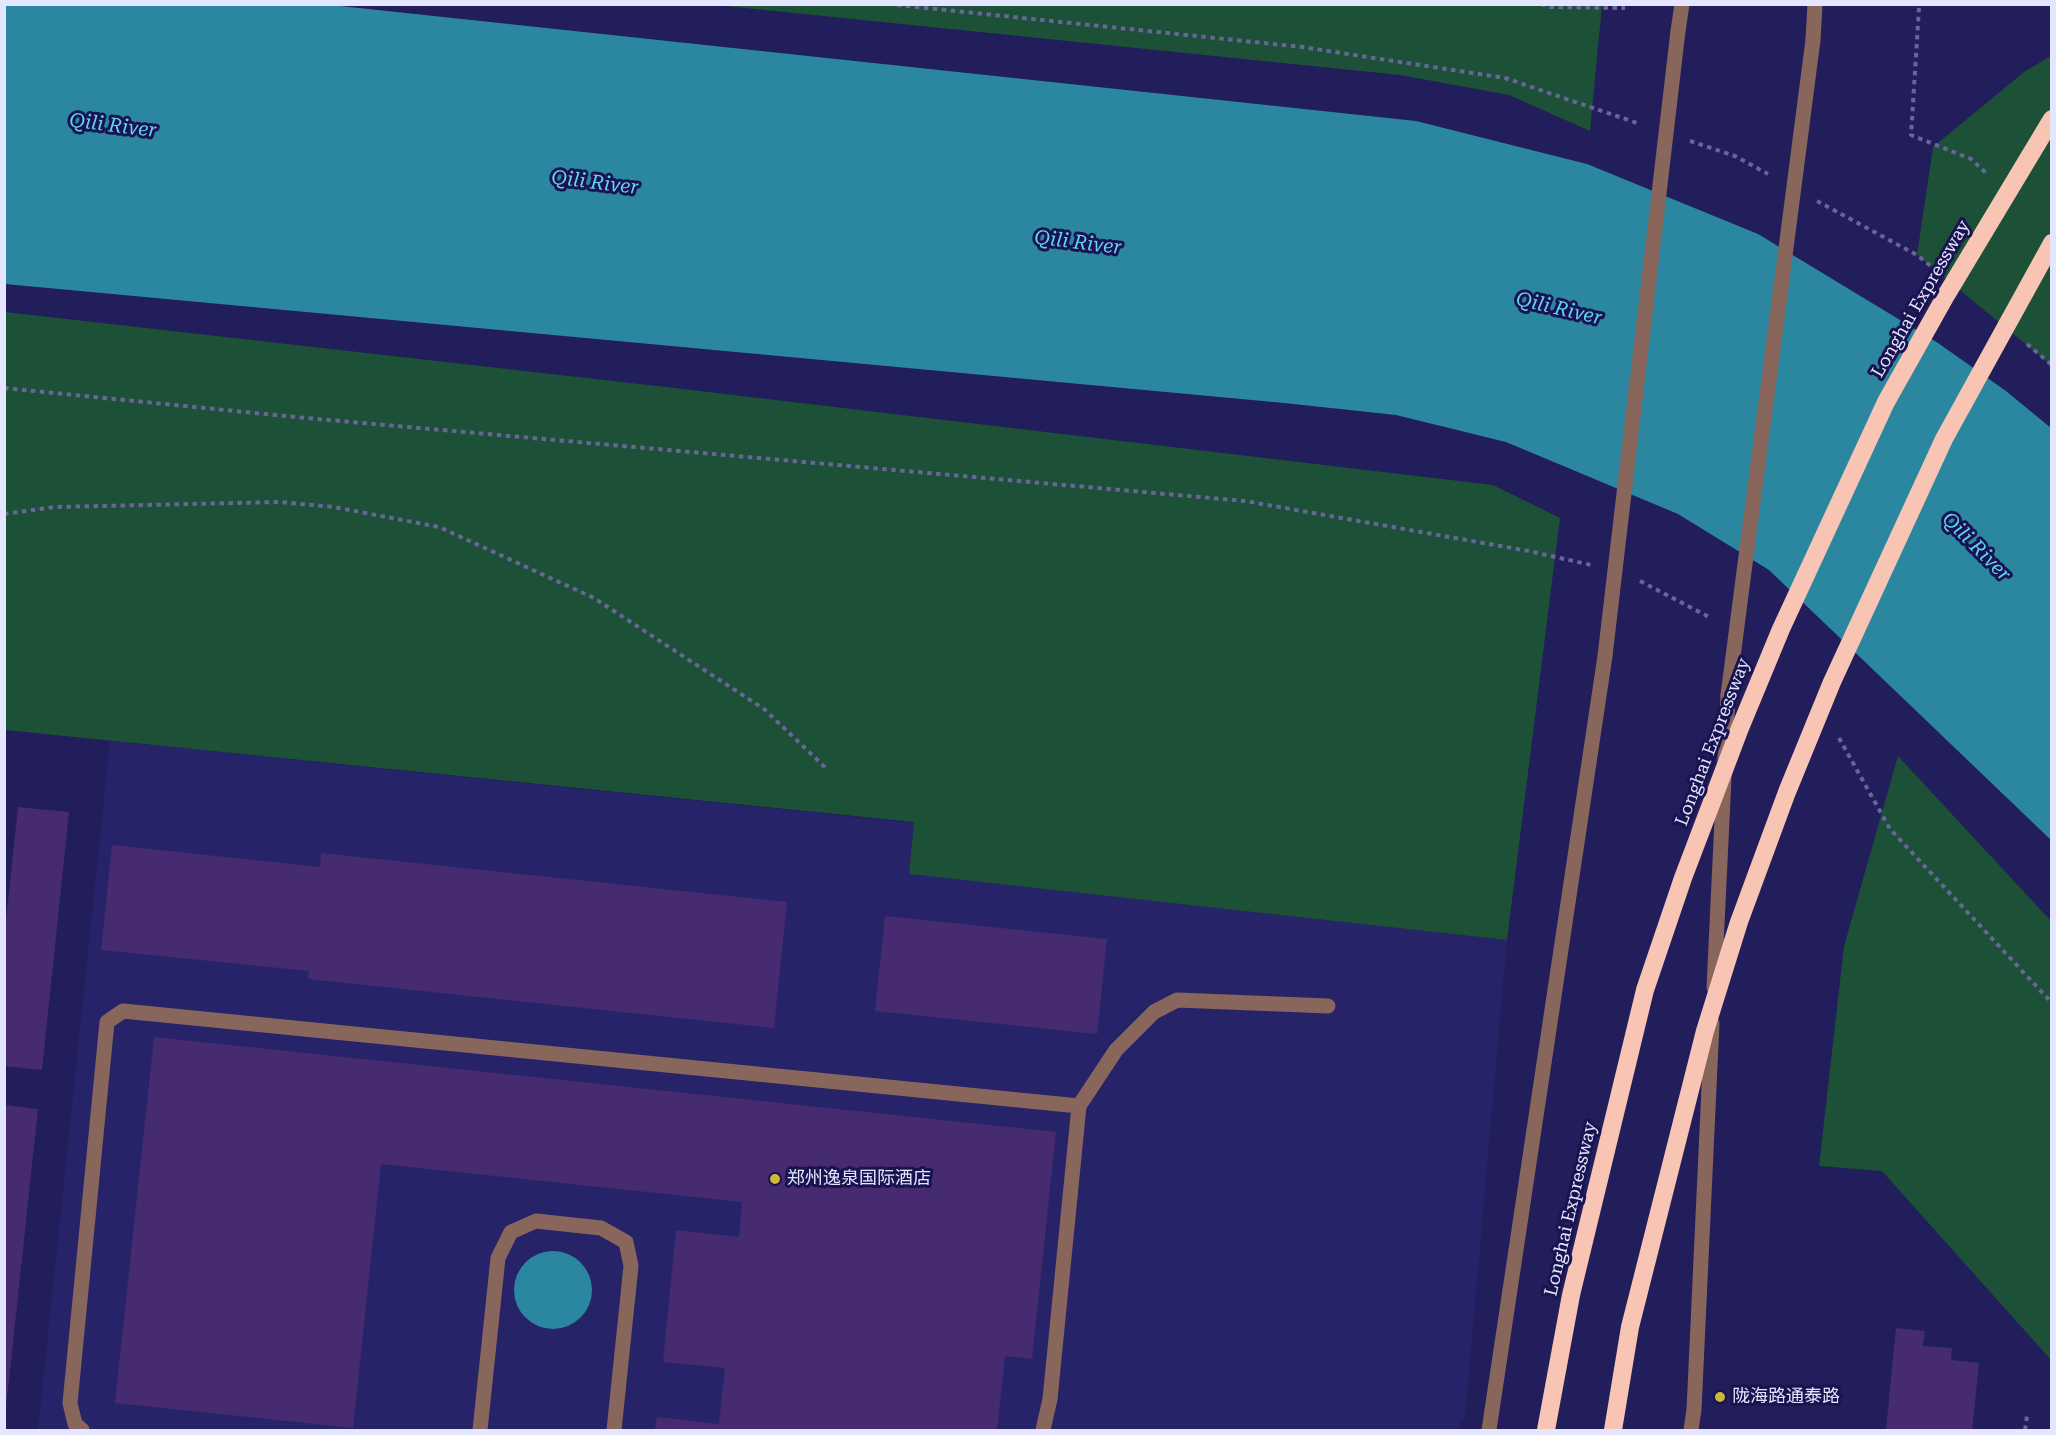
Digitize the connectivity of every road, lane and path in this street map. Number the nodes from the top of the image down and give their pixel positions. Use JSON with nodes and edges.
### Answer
{"nodes":[{"id":1,"x":888,"y":4,"type":"edge"},
{"id":2,"x":1541,"y":4,"type":"edge"},
{"id":3,"x":1682,"y":4,"type":"edge"},
{"id":4,"x":1815,"y":4,"type":"edge"},
{"id":5,"x":1625,"y":8,"type":"dead end"},
{"id":6,"x":1919,"y":8,"type":"dead end"},
{"id":7,"x":2052,"y":119,"type":"edge"},
{"id":8,"x":1648,"y":126,"type":"dead end"},
{"id":9,"x":1911,"y":135,"type":"dead end"},
{"id":10,"x":1680,"y":137,"type":"dead end"},
{"id":11,"x":1776,"y":178,"type":"dead end"},
{"id":12,"x":1816,"y":200,"type":"dead end"},
{"id":13,"x":2052,"y":243,"type":"edge"},
{"id":14,"x":1935,"y":270,"type":"dead end"},
{"id":15,"x":2025,"y":343,"type":"dead end"},
{"id":16,"x":2052,"y":365,"type":"edge"},
{"id":17,"x":4,"y":388,"type":"edge"},
{"id":18,"x":4,"y":514,"type":"edge"},
{"id":19,"x":1593,"y":565,"type":"dead end"},
{"id":20,"x":1635,"y":578,"type":"dead end"},
{"id":21,"x":1715,"y":620,"type":"dead end"},
{"id":22,"x":1834,"y":728,"type":"dead end"},
{"id":23,"x":828,"y":770,"type":"dead end"},
{"id":24,"x":2052,"y":1003,"type":"edge"},
{"id":25,"x":1328,"y":1006,"type":"dead end"},
{"id":26,"x":1079,"y":1106,"type":"junction"},
{"id":27,"x":2027,"y":1416,"type":"dead end"},
{"id":28,"x":82,"y":1431,"type":"edge"},
{"id":29,"x":480,"y":1431,"type":"edge"},
{"id":30,"x":614,"y":1431,"type":"edge"},
{"id":31,"x":1043,"y":1431,"type":"edge"},
{"id":32,"x":1489,"y":1431,"type":"edge"},
{"id":33,"x":1546,"y":1431,"type":"edge"},
{"id":34,"x":1614,"y":1431,"type":"edge"},
{"id":35,"x":1691,"y":1431,"type":"edge"},
{"id":36,"x":2025,"y":1431,"type":"edge"}],
"edges":[{"from":1,"to":8,"type":"path"},
{"from":2,"to":5,"type":"path"},
{"from":3,"to":32,"type":"street","bridge":true},
{"from":4,"to":35,"type":"street","bridge":true},
{"from":6,"to":9,"type":"path"},
{"from":7,"to":33,"type":"highway","name":"Longhai Expressway","bridge":true},
{"from":10,"to":11,"type":"path"},
{"from":12,"to":14,"type":"path"},
{"from":13,"to":34,"type":"highway","bridge":true},
{"from":15,"to":16,"type":"path"},
{"from":17,"to":19,"type":"path"},
{"from":18,"to":23,"type":"path"},
{"from":20,"to":21,"type":"path"},
{"from":22,"to":24,"type":"path"},
{"from":25,"to":26,"type":"street"},
{"from":26,"to":28,"type":"street"},
{"from":26,"to":31,"type":"street"},
{"from":27,"to":36,"type":"path"},
{"from":29,"to":30,"type":"street"}]}
